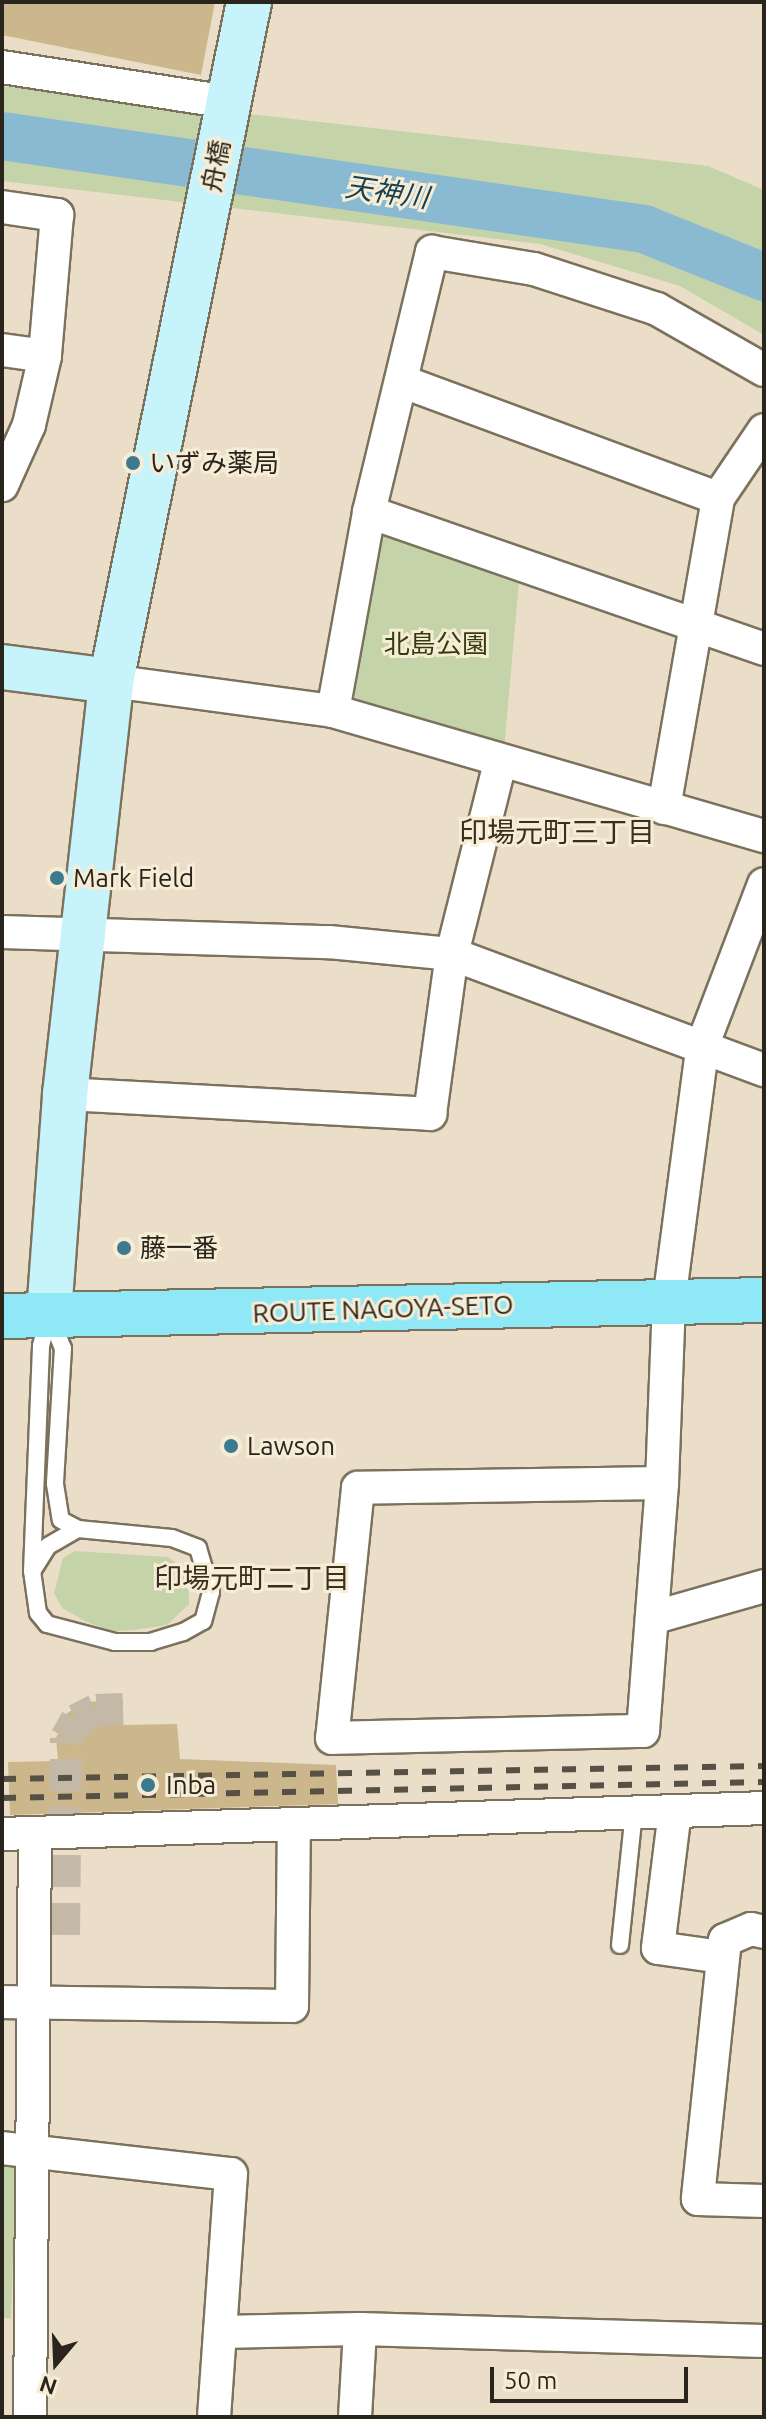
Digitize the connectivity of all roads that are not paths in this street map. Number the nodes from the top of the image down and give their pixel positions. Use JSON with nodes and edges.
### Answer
{"nodes":[{"id":1,"x":249,"y":2,"type":"edge"},
{"id":2,"x":2,"y":67,"type":"edge"},
{"id":3,"x":227,"y":113,"type":"junction"},
{"id":4,"x":2,"y":207,"type":"edge"},
{"id":5,"x":2,"y":350,"type":"edge"},
{"id":6,"x":45,"y":356,"type":"junction"},
{"id":7,"x":764,"y":370,"type":"edge"},
{"id":8,"x":401,"y":381,"type":"junction"},
{"id":9,"x":764,"y":430,"type":"edge"},
{"id":10,"x":2,"y":485,"type":"edge"},
{"id":11,"x":718,"y":498,"type":"junction"},
{"id":12,"x":369,"y":512,"type":"junction"},
{"id":13,"x":695,"y":627,"type":"junction"},
{"id":14,"x":764,"y":649,"type":"edge"},
{"id":15,"x":2,"y":667,"type":"edge"},
{"id":16,"x":111,"y":681,"type":"junction"},
{"id":17,"x":333,"y":711,"type":"junction"},
{"id":18,"x":500,"y":763,"type":"junction"},
{"id":19,"x":664,"y":808,"type":"junction"},
{"id":20,"x":764,"y":836,"type":"edge"},
{"id":21,"x":764,"y":884,"type":"edge"},
{"id":22,"x":2,"y":932,"type":"edge"},
{"id":23,"x":82,"y":934,"type":"junction"},
{"id":24,"x":452,"y":954,"type":"junction"},
{"id":25,"x":703,"y":1044,"type":"junction"},
{"id":26,"x":764,"y":1070,"type":"edge"},
{"id":27,"x":65,"y":1094,"type":"junction"},
{"id":28,"x":764,"y":1300,"type":"edge"},
{"id":29,"x":669,"y":1301,"type":"junction"},
{"id":30,"x":49,"y":1314,"type":"junction"},
{"id":31,"x":2,"y":1316,"type":"edge"},
{"id":32,"x":662,"y":1483,"type":"junction"},
{"id":33,"x":78,"y":1529,"type":"junction"},
{"id":34,"x":32,"y":1571,"type":"junction"},
{"id":35,"x":764,"y":1586,"type":"edge"},
{"id":36,"x":652,"y":1618,"type":"junction"},
{"id":37,"x":764,"y":1808,"type":"edge"},
{"id":38,"x":675,"y":1811,"type":"junction"},
{"id":39,"x":634,"y":1812,"type":"junction"},
{"id":40,"x":294,"y":1825,"type":"junction"},
{"id":41,"x":35,"y":1833,"type":"junction"},
{"id":42,"x":2,"y":1834,"type":"edge"},
{"id":43,"x":764,"y":1932,"type":"edge"},
{"id":44,"x":620,"y":1945,"type":"dead end"},
{"id":45,"x":721,"y":1957,"type":"junction"},
{"id":46,"x":2,"y":2002,"type":"edge"},
{"id":47,"x":35,"y":2005,"type":"junction"},
{"id":48,"x":2,"y":2148,"type":"edge"},
{"id":49,"x":34,"y":2155,"type":"junction"},
{"id":50,"x":764,"y":2201,"type":"edge"},
{"id":51,"x":360,"y":2329,"type":"junction"},
{"id":52,"x":220,"y":2332,"type":"junction"},
{"id":53,"x":764,"y":2341,"type":"edge"},
{"id":54,"x":30,"y":2417,"type":"edge"},
{"id":55,"x":214,"y":2417,"type":"edge"},
{"id":56,"x":355,"y":2417,"type":"edge"}],
"edges":[{"from":1,"to":3,"type":"street","name":"舟橋"},
{"from":2,"to":3,"type":"street"},
{"from":3,"to":16,"type":"street","name":"舟橋"},
{"from":4,"to":6,"type":"street"},
{"from":5,"to":6,"type":"street"},
{"from":6,"to":10,"type":"street"},
{"from":7,"to":8,"type":"street"},
{"from":8,"to":11,"type":"street"},
{"from":8,"to":12,"type":"street"},
{"from":9,"to":11,"type":"street"},
{"from":11,"to":13,"type":"street"},
{"from":12,"to":13,"type":"street"},
{"from":12,"to":17,"type":"street"},
{"from":13,"to":14,"type":"street"},
{"from":13,"to":19,"type":"street"},
{"from":15,"to":16,"type":"street"},
{"from":16,"to":17,"type":"street"},
{"from":16,"to":23,"type":"street","name":"舟橋"},
{"from":17,"to":18,"type":"street"},
{"from":18,"to":19,"type":"street"},
{"from":18,"to":24,"type":"street"},
{"from":19,"to":20,"type":"street"},
{"from":21,"to":25,"type":"street"},
{"from":22,"to":23,"type":"street"},
{"from":23,"to":24,"type":"street"},
{"from":23,"to":27,"type":"street","name":"舟橋"},
{"from":24,"to":25,"type":"street"},
{"from":24,"to":27,"type":"street"},
{"from":25,"to":26,"type":"street"},
{"from":25,"to":29,"type":"street"},
{"from":27,"to":30,"type":"street","name":"舟橋"},
{"from":28,"to":29,"type":"main road","name":"ROUTE NAGOYA-SETO"},
{"from":29,"to":30,"type":"main road","name":"ROUTE NAGOYA-SETO"},
{"from":29,"to":32,"type":"street"},
{"from":30,"to":31,"type":"main road","name":"ROUTE NAGOYA-SETO"},
{"from":30,"to":33,"type":"lane"},
{"from":30,"to":34,"type":"lane"},
{"from":32,"to":36,"type":"street"},
{"from":32,"to":36,"type":"street"},
{"from":33,"to":34,"type":"lane"},
{"from":33,"to":34,"type":"lane"},
{"from":35,"to":36,"type":"street"},
{"from":37,"to":38,"type":"street"},
{"from":38,"to":39,"type":"street"},
{"from":38,"to":45,"type":"street"},
{"from":39,"to":40,"type":"street"},
{"from":39,"to":44,"type":"lane"},
{"from":40,"to":41,"type":"street"},
{"from":40,"to":47,"type":"street"},
{"from":41,"to":42,"type":"street"},
{"from":41,"to":47,"type":"street"},
{"from":43,"to":45,"type":"street"},
{"from":45,"to":50,"type":"street"},
{"from":46,"to":47,"type":"street"},
{"from":47,"to":49,"type":"street"},
{"from":48,"to":49,"type":"street"},
{"from":49,"to":52,"type":"street"},
{"from":49,"to":54,"type":"street"},
{"from":51,"to":52,"type":"street"},
{"from":51,"to":53,"type":"street"},
{"from":51,"to":56,"type":"street"},
{"from":52,"to":55,"type":"street"}]}
